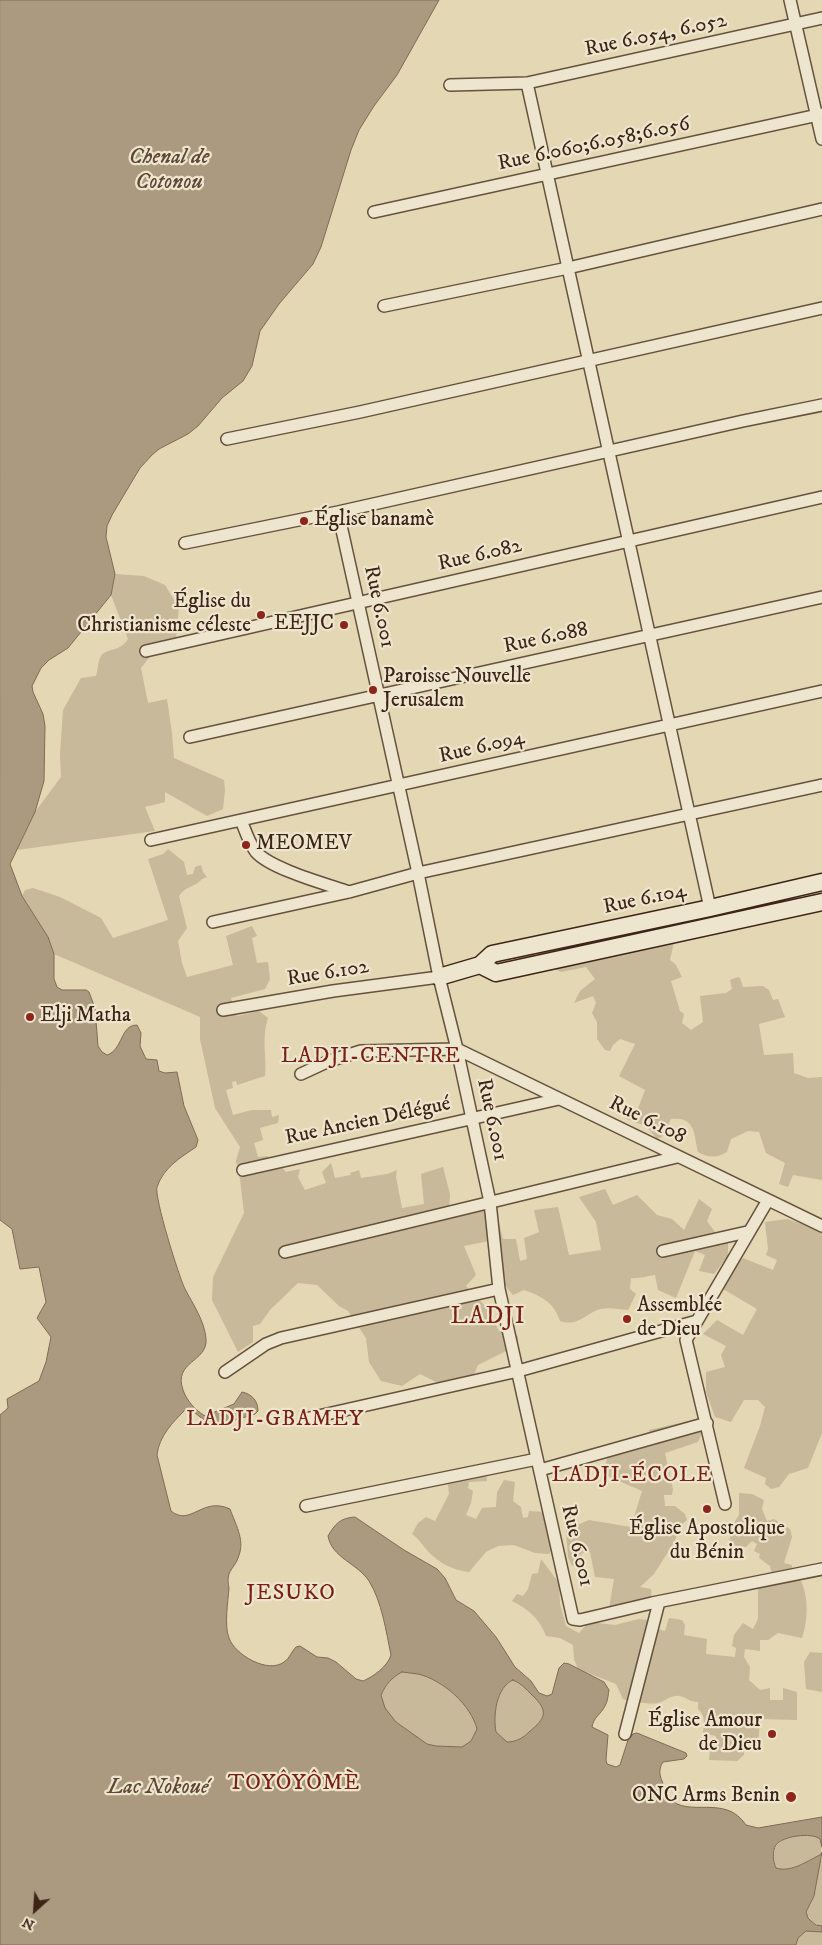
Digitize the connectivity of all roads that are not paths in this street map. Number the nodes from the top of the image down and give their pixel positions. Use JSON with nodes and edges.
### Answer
{"nodes":[{"id":1,"x":790,"y":0,"type":"edge"},
{"id":2,"x":822,"y":18,"type":"edge"},
{"id":3,"x":796,"y":24,"type":"junction"},
{"id":4,"x":527,"y":83,"type":"junction"},
{"id":5,"x":450,"y":85,"type":"dead end"},
{"id":6,"x":819,"y":114,"type":"edge"},
{"id":7,"x":822,"y":139,"type":"edge"},
{"id":8,"x":547,"y":174,"type":"junction"},
{"id":9,"x":822,"y":209,"type":"edge"},
{"id":10,"x":374,"y":212,"type":"dead end"},
{"id":11,"x":568,"y":268,"type":"junction"},
{"id":12,"x":384,"y":306,"type":"dead end"},
{"id":13,"x":822,"y":308,"type":"edge"},
{"id":14,"x":588,"y":360,"type":"junction"},
{"id":15,"x":822,"y":405,"type":"edge"},
{"id":16,"x":227,"y":439,"type":"dead end"},
{"id":17,"x":608,"y":451,"type":"junction"},
{"id":18,"x":822,"y":497,"type":"edge"},
{"id":19,"x":338,"y":512,"type":"junction"},
{"id":20,"x":628,"y":541,"type":"junction"},
{"id":21,"x":184,"y":543,"type":"dead end"},
{"id":22,"x":822,"y":597,"type":"edge"},
{"id":23,"x":358,"y":603,"type":"junction"},
{"id":24,"x":649,"y":635,"type":"junction"},
{"id":25,"x":146,"y":651,"type":"dead end"},
{"id":26,"x":822,"y":691,"type":"edge"},
{"id":27,"x":378,"y":695,"type":"junction"},
{"id":28,"x":669,"y":724,"type":"junction"},
{"id":29,"x":190,"y":737,"type":"dead end"},
{"id":30,"x":822,"y":785,"type":"edge"},
{"id":31,"x":399,"y":786,"type":"junction"},
{"id":32,"x":689,"y":815,"type":"junction"},
{"id":33,"x":241,"y":820,"type":"junction"},
{"id":34,"x":151,"y":840,"type":"dead end"},
{"id":35,"x":418,"y":873,"type":"junction"},
{"id":36,"x":822,"y":882,"type":"edge"},
{"id":37,"x":349,"y":892,"type":"junction"},
{"id":38,"x":822,"y":902,"type":"edge"},
{"id":39,"x":710,"y":908,"type":"junction"},
{"id":40,"x":213,"y":922,"type":"dead end"},
{"id":41,"x":480,"y":965,"type":"junction"},
{"id":42,"x":438,"y":976,"type":"junction"},
{"id":43,"x":223,"y":1010,"type":"dead end"},
{"id":44,"x":457,"y":1049,"type":"junction"},
{"id":45,"x":301,"y":1074,"type":"dead end"},
{"id":46,"x":559,"y":1099,"type":"junction"},
{"id":47,"x":472,"y":1118,"type":"junction"},
{"id":48,"x":677,"y":1157,"type":"junction"},
{"id":49,"x":244,"y":1170,"type":"dead end"},
{"id":50,"x":768,"y":1200,"type":"junction"},
{"id":51,"x":490,"y":1202,"type":"junction"},
{"id":52,"x":822,"y":1226,"type":"edge"},
{"id":53,"x":747,"y":1232,"type":"junction"},
{"id":54,"x":663,"y":1251,"type":"dead end"},
{"id":55,"x":285,"y":1252,"type":"dead end"},
{"id":56,"x":499,"y":1289,"type":"junction"},
{"id":57,"x":698,"y":1321,"type":"junction"},
{"id":58,"x":518,"y":1371,"type":"junction"},
{"id":59,"x":225,"y":1372,"type":"dead end"},
{"id":60,"x":306,"y":1419,"type":"dead end"},
{"id":61,"x":707,"y":1423,"type":"junction"},
{"id":62,"x":538,"y":1465,"type":"junction"},
{"id":63,"x":725,"y":1504,"type":"dead end"},
{"id":64,"x":306,"y":1506,"type":"dead end"},
{"id":65,"x":822,"y":1570,"type":"edge"},
{"id":66,"x":659,"y":1602,"type":"junction"},
{"id":67,"x":626,"y":1734,"type":"dead end"}],
"edges":[{"from":1,"to":3,"type":"street"},
{"from":2,"to":3,"type":"street","name":"Rue 6.054, 6.052"},
{"from":3,"to":4,"type":"street","name":"Rue 6.054, 6.052"},
{"from":3,"to":6,"type":"street"},
{"from":4,"to":5,"type":"street","name":"Rue 6.054, 6.052"},
{"from":4,"to":8,"type":"street"},
{"from":6,"to":7,"type":"street"},
{"from":6,"to":8,"type":"street","name":"Rue 6.060;6.058;6.056"},
{"from":8,"to":10,"type":"street","name":"Rue 6.060;6.058;6.056"},
{"from":8,"to":11,"type":"street"},
{"from":9,"to":11,"type":"street"},
{"from":11,"to":12,"type":"street"},
{"from":11,"to":14,"type":"street"},
{"from":13,"to":14,"type":"street"},
{"from":14,"to":16,"type":"street"},
{"from":14,"to":17,"type":"street"},
{"from":15,"to":17,"type":"street"},
{"from":17,"to":19,"type":"street"},
{"from":17,"to":20,"type":"street"},
{"from":18,"to":20,"type":"street","name":"Rue 6.082"},
{"from":19,"to":21,"type":"street"},
{"from":19,"to":23,"type":"street","name":"Rue 6.001"},
{"from":20,"to":23,"type":"street","name":"Rue 6.082"},
{"from":20,"to":24,"type":"street"},
{"from":22,"to":24,"type":"street","name":"Rue 6.088"},
{"from":23,"to":25,"type":"street","name":"Rue 6.082"},
{"from":23,"to":27,"type":"street","name":"Rue 6.001"},
{"from":24,"to":27,"type":"street","name":"Rue 6.088"},
{"from":24,"to":28,"type":"street"},
{"from":26,"to":28,"type":"street","name":"Rue 6.094"},
{"from":27,"to":29,"type":"street","name":"Rue 6.088"},
{"from":27,"to":31,"type":"street","name":"Rue 6.001"},
{"from":28,"to":31,"type":"street","name":"Rue 6.094"},
{"from":28,"to":32,"type":"street"},
{"from":30,"to":32,"type":"street"},
{"from":31,"to":33,"type":"street","name":"Rue 6.094"},
{"from":31,"to":35,"type":"street","name":"Rue 6.001"},
{"from":32,"to":35,"type":"street"},
{"from":32,"to":39,"type":"street"},
{"from":33,"to":34,"type":"street","name":"Rue 6.094"},
{"from":33,"to":37,"type":"street"},
{"from":35,"to":37,"type":"street"},
{"from":35,"to":42,"type":"street","name":"Rue 6.001"},
{"from":36,"to":39,"type":"street","name":"Rue 6.104"},
{"from":37,"to":40,"type":"street"},
{"from":38,"to":41,"type":"street","name":"Rue 6.104"},
{"from":39,"to":41,"type":"street","name":"Rue 6.104"},
{"from":41,"to":42,"type":"street","name":"Rue 6.104"},
{"from":42,"to":43,"type":"street","name":"Rue 6.102"},
{"from":42,"to":44,"type":"street","name":"Rue 6.001"},
{"from":44,"to":45,"type":"street"},
{"from":44,"to":46,"type":"street","name":"Rue 6.108"},
{"from":44,"to":47,"type":"street","name":"Rue 6.001"},
{"from":46,"to":47,"type":"street","name":"Rue Ancien Délégué"},
{"from":46,"to":48,"type":"street","name":"Rue 6.108"},
{"from":47,"to":49,"type":"street","name":"Rue Ancien Délégué"},
{"from":47,"to":51,"type":"street","name":"Rue 6.001"},
{"from":48,"to":50,"type":"street","name":"Rue 6.108"},
{"from":48,"to":51,"type":"street"},
{"from":50,"to":52,"type":"street","name":"Rue 6.108"},
{"from":50,"to":53,"type":"street"},
{"from":51,"to":55,"type":"street"},
{"from":51,"to":56,"type":"street","name":"Rue 6.001"},
{"from":53,"to":54,"type":"street"},
{"from":53,"to":57,"type":"street"},
{"from":56,"to":58,"type":"street","name":"Rue 6.001"},
{"from":56,"to":59,"type":"street"},
{"from":57,"to":58,"type":"street"},
{"from":57,"to":61,"type":"street"},
{"from":58,"to":60,"type":"street"},
{"from":58,"to":62,"type":"street","name":"Rue 6.001"},
{"from":61,"to":62,"type":"street"},
{"from":61,"to":63,"type":"street"},
{"from":62,"to":64,"type":"street"},
{"from":62,"to":66,"type":"street","name":"Rue 6.001"},
{"from":65,"to":66,"type":"street"},
{"from":66,"to":67,"type":"street"}]}
